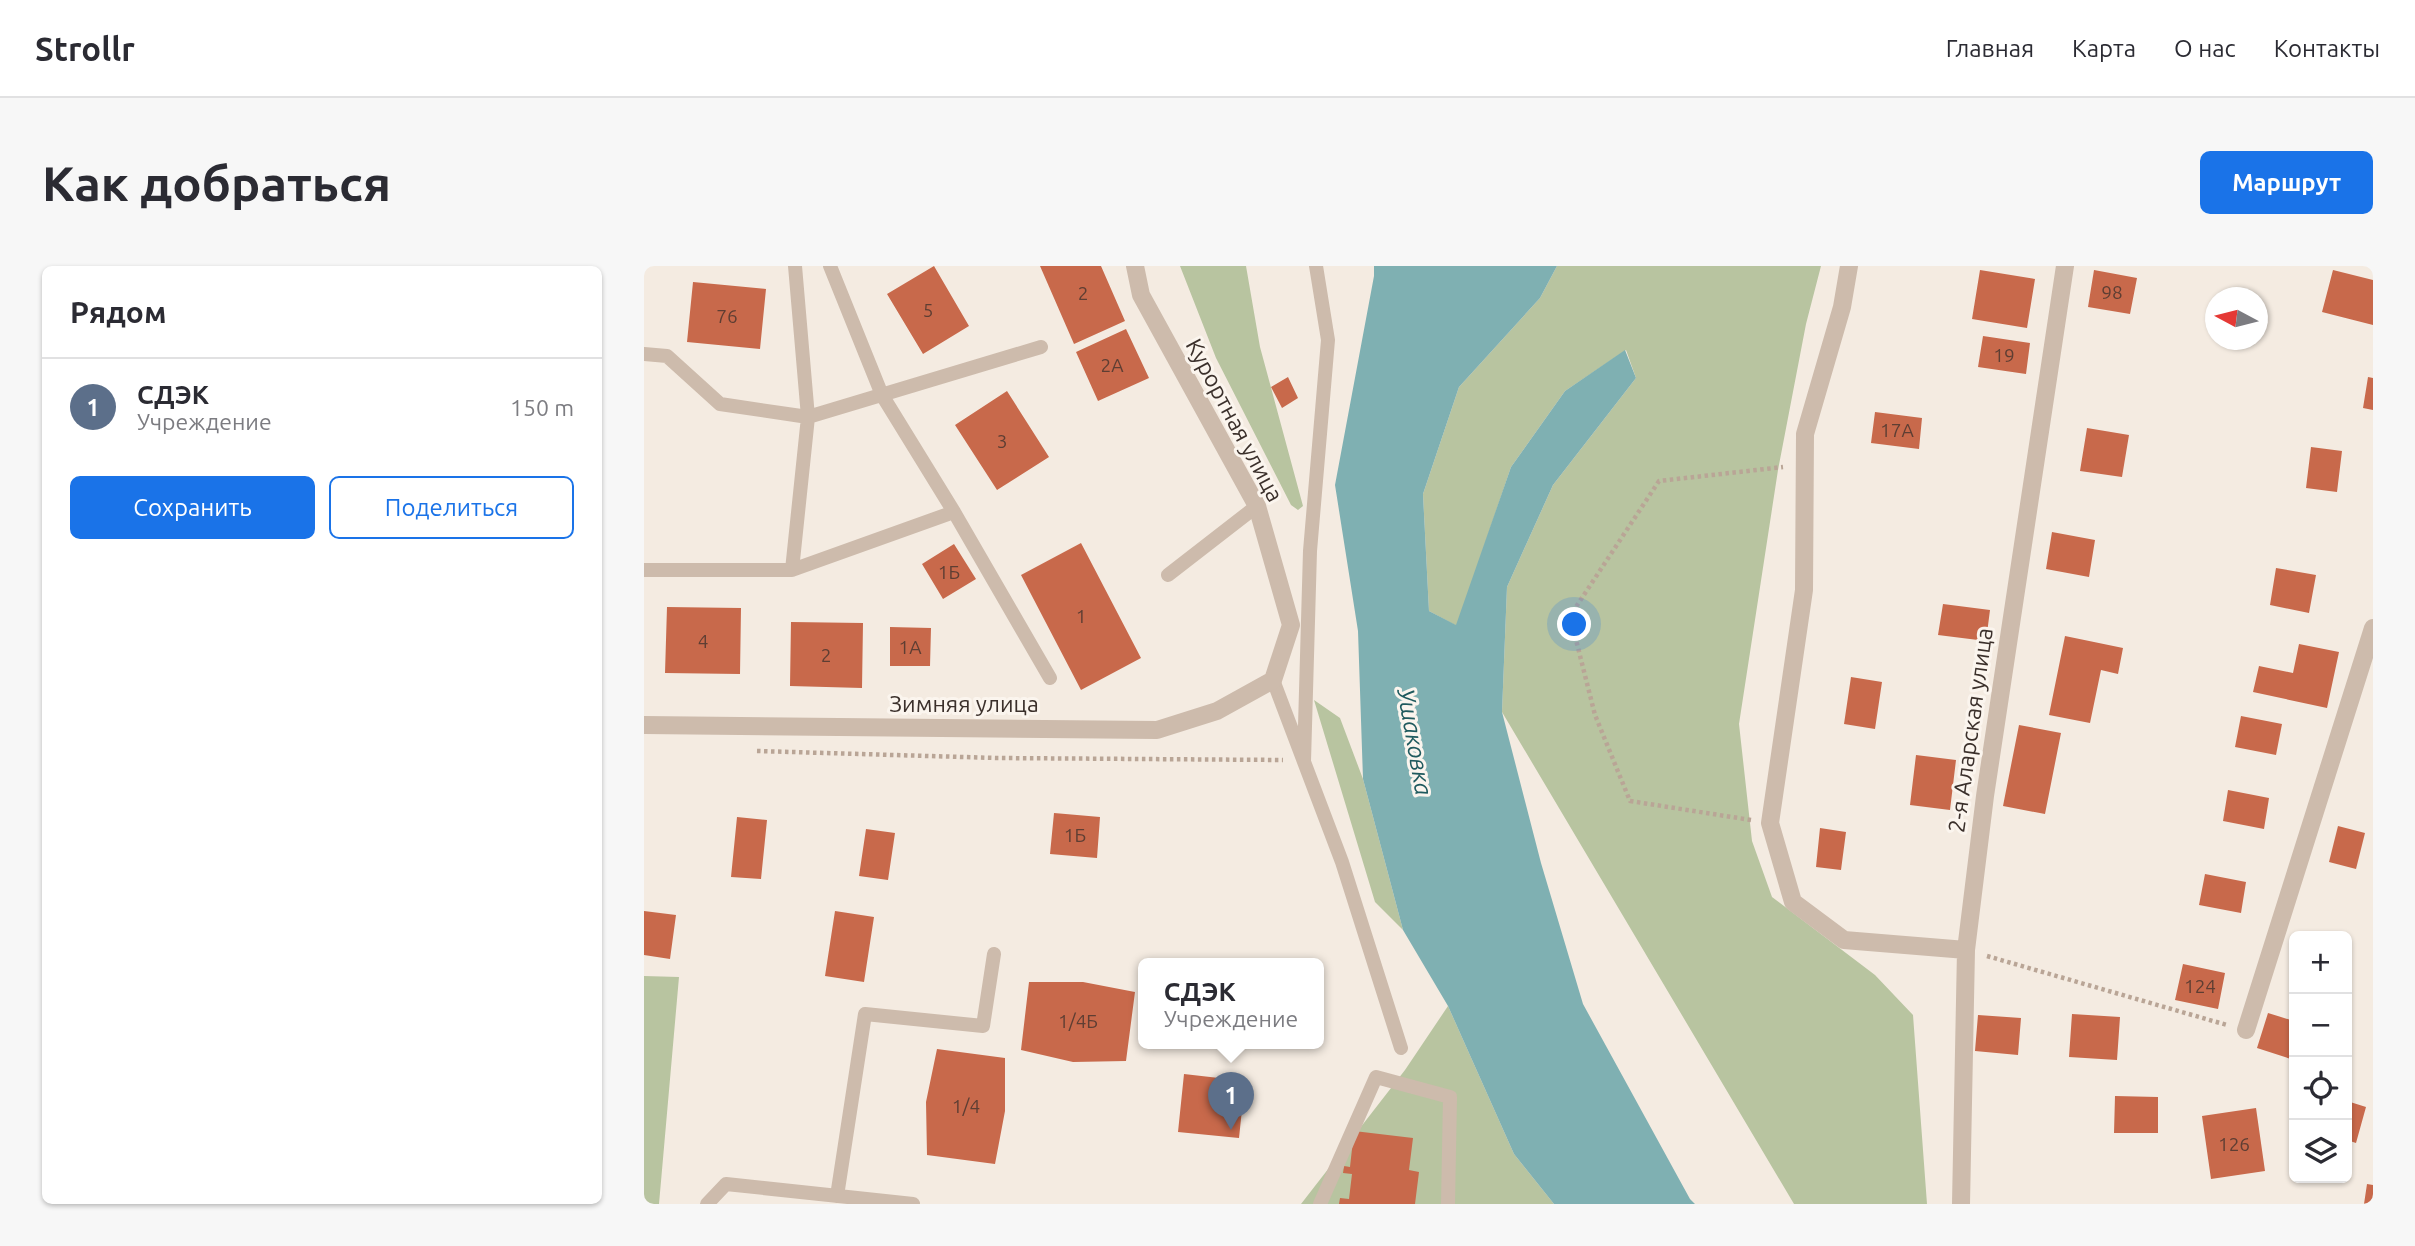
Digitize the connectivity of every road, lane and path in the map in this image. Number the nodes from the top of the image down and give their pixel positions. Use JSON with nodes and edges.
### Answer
{"nodes":[{"id":1,"x":795,"y":266,"type":"edge"},
{"id":2,"x":830,"y":266,"type":"edge"},
{"id":3,"x":1135,"y":266,"type":"edge"},
{"id":4,"x":1316,"y":266,"type":"edge"},
{"id":5,"x":1849,"y":266,"type":"edge"},
{"id":6,"x":2065,"y":266,"type":"edge"},
{"id":7,"x":1041,"y":347,"type":"dead end"},
{"id":8,"x":644,"y":354,"type":"edge"},
{"id":9,"x":882,"y":395,"type":"junction"},
{"id":10,"x":808,"y":417,"type":"junction"},
{"id":11,"x":1805,"y":464,"type":"junction"},
{"id":12,"x":1257,"y":506,"type":"junction"},
{"id":13,"x":954,"y":512,"type":"junction"},
{"id":14,"x":644,"y":569,"type":"edge"},
{"id":15,"x":792,"y":570,"type":"junction"},
{"id":16,"x":1168,"y":575,"type":"dead end"},
{"id":17,"x":2373,"y":628,"type":"edge"},
{"id":18,"x":1049,"y":678,"type":"dead end"},
{"id":19,"x":1273,"y":680,"type":"junction"},
{"id":20,"x":644,"y":725,"type":"edge"},
{"id":21,"x":747,"y":751,"type":"dead end"},
{"id":22,"x":1256,"y":759,"type":"dead end"},
{"id":23,"x":1304,"y":761,"type":"junction"},
{"id":24,"x":1770,"y":823,"type":"junction"},
{"id":25,"x":1966,"y":950,"type":"junction"},
{"id":26,"x":994,"y":954,"type":"dead end"},
{"id":27,"x":2246,"y":1030,"type":"joint"},
{"id":28,"x":1401,"y":1048,"type":"dead end"},
{"id":29,"x":837,"y":1196,"type":"junction"},
{"id":30,"x":707,"y":1204,"type":"edge"},
{"id":31,"x":913,"y":1204,"type":"edge"},
{"id":32,"x":1320,"y":1204,"type":"edge"},
{"id":33,"x":1448,"y":1204,"type":"edge"},
{"id":34,"x":1961,"y":1204,"type":"edge"}],
"edges":[{"from":1,"to":10,"type":"lane"},
{"from":2,"to":9,"type":"lane"},
{"from":3,"to":12,"type":"street","name":"Курортная улица"},
{"from":4,"to":23,"type":"lane"},
{"from":5,"to":11,"type":"street"},
{"from":6,"to":25,"type":"street","name":"2-я Аларская улица"},
{"from":7,"to":9,"type":"lane"},
{"from":8,"to":10,"type":"lane"},
{"from":9,"to":10,"type":"lane"},
{"from":9,"to":13,"type":"lane"},
{"from":10,"to":15,"type":"lane"},
{"from":11,"to":24,"type":"street"},
{"from":11,"to":24,"type":"path"},
{"from":12,"to":16,"type":"lane"},
{"from":12,"to":19,"type":"street","name":"Курортная улица"},
{"from":13,"to":15,"type":"lane"},
{"from":13,"to":18,"type":"lane"},
{"from":14,"to":15,"type":"lane"},
{"from":17,"to":27,"type":"street"},
{"from":19,"to":20,"type":"street","name":"Зимняя улица"},
{"from":19,"to":23,"type":"lane"},
{"from":21,"to":22,"type":"path"},
{"from":23,"to":28,"type":"lane"},
{"from":24,"to":25,"type":"street"},
{"from":25,"to":27,"type":"path"},
{"from":25,"to":34,"type":"street","name":"2-я Аларская улица"},
{"from":26,"to":29,"type":"lane"},
{"from":29,"to":30,"type":"lane"},
{"from":29,"to":31,"type":"lane"},
{"from":32,"to":33,"type":"lane"}]}
